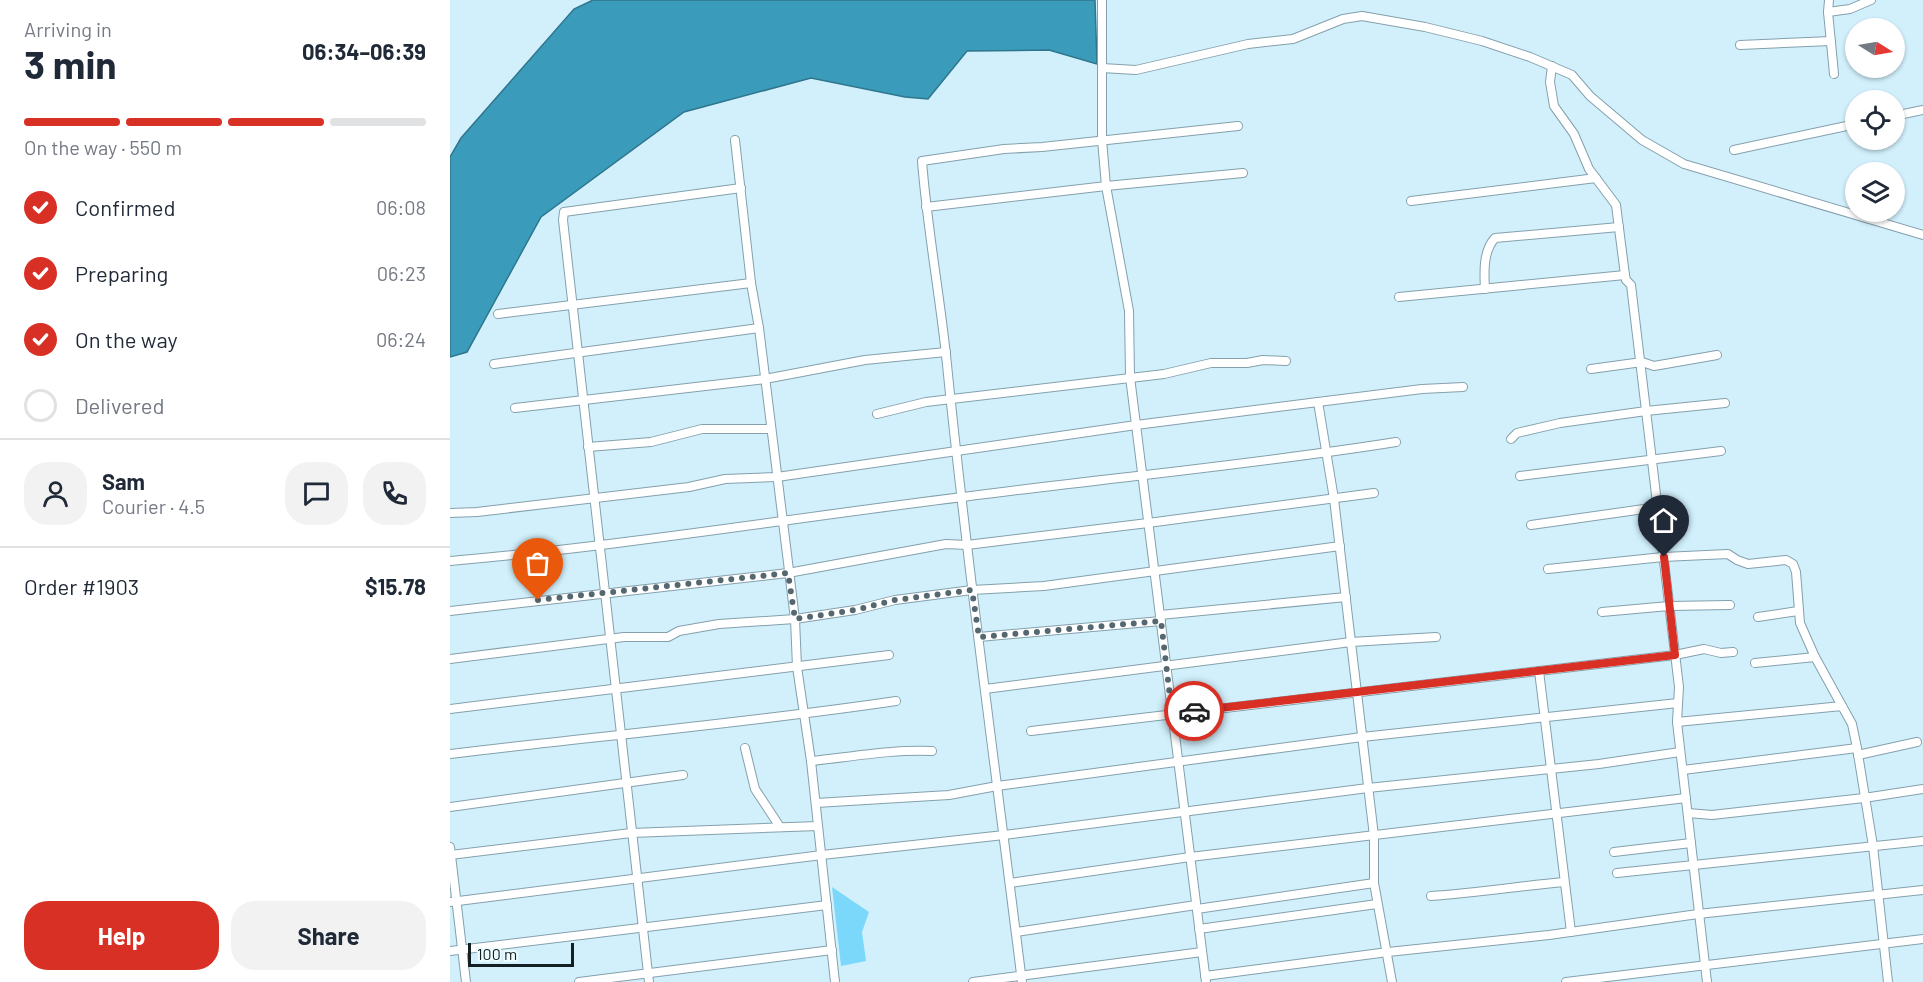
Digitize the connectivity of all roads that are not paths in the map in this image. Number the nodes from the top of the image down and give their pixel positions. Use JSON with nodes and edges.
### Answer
{"nodes":[{"id":1,"x":1102,"y":0,"type":"edge"},
{"id":2,"x":1829,"y":0,"type":"edge"},
{"id":3,"x":1871,"y":0,"type":"edge"},
{"id":4,"x":1828,"y":12,"type":"junction"},
{"id":5,"x":1831,"y":40,"type":"junction"},
{"id":6,"x":1740,"y":45,"type":"dead end"},
{"id":7,"x":1552,"y":66,"type":"junction"},
{"id":8,"x":1102,"y":68,"type":"junction"},
{"id":9,"x":1834,"y":74,"type":"dead end"},
{"id":10,"x":1923,"y":110,"type":"edge"},
{"id":11,"x":1905,"y":114,"type":"edge"},
{"id":12,"x":1238,"y":126,"type":"dead end"},
{"id":13,"x":1845,"y":126,"type":"edge"},
{"id":14,"x":735,"y":140,"type":"dead end"},
{"id":15,"x":1102,"y":140,"type":"junction"},
{"id":16,"x":1734,"y":150,"type":"dead end"},
{"id":17,"x":1243,"y":173,"type":"dead end"},
{"id":18,"x":1596,"y":178,"type":"junction"},
{"id":19,"x":1106,"y":186,"type":"junction"},
{"id":20,"x":741,"y":188,"type":"junction"},
{"id":21,"x":1411,"y":201,"type":"dead end"},
{"id":22,"x":926,"y":207,"type":"junction"},
{"id":23,"x":1619,"y":227,"type":"junction"},
{"id":24,"x":1923,"y":236,"type":"edge"},
{"id":25,"x":1625,"y":274,"type":"junction"},
{"id":26,"x":751,"y":283,"type":"junction"},
{"id":27,"x":1485,"y":289,"type":"junction"},
{"id":28,"x":1399,"y":297,"type":"dead end"},
{"id":29,"x":572,"y":306,"type":"junction"},
{"id":30,"x":498,"y":314,"type":"dead end"},
{"id":31,"x":759,"y":328,"type":"junction"},
{"id":32,"x":946,"y":352,"type":"junction"},
{"id":33,"x":577,"y":353,"type":"junction"},
{"id":34,"x":1717,"y":355,"type":"dead end"},
{"id":35,"x":1286,"y":361,"type":"dead end"},
{"id":36,"x":1642,"y":362,"type":"junction"},
{"id":37,"x":494,"y":364,"type":"dead end"},
{"id":38,"x":1591,"y":369,"type":"dead end"},
{"id":39,"x":1130,"y":377,"type":"junction"},
{"id":40,"x":765,"y":379,"type":"junction"},
{"id":41,"x":1463,"y":387,"type":"dead end"},
{"id":42,"x":582,"y":400,"type":"junction"},
{"id":43,"x":950,"y":400,"type":"junction"},
{"id":44,"x":1318,"y":402,"type":"junction"},
{"id":45,"x":1725,"y":403,"type":"dead end"},
{"id":46,"x":515,"y":408,"type":"dead end"},
{"id":47,"x":1646,"y":411,"type":"junction"},
{"id":48,"x":877,"y":414,"type":"dead end"},
{"id":49,"x":1136,"y":425,"type":"junction"},
{"id":50,"x":771,"y":429,"type":"junction"},
{"id":51,"x":1511,"y":439,"type":"dead end"},
{"id":52,"x":1396,"y":442,"type":"dead end"},
{"id":53,"x":588,"y":447,"type":"junction"},
{"id":54,"x":1721,"y":451,"type":"dead end"},
{"id":55,"x":955,"y":452,"type":"junction"},
{"id":56,"x":1327,"y":453,"type":"junction"},
{"id":57,"x":1652,"y":461,"type":"junction"},
{"id":58,"x":1143,"y":476,"type":"junction"},
{"id":59,"x":1520,"y":476,"type":"dead end"},
{"id":60,"x":777,"y":477,"type":"junction"},
{"id":61,"x":1374,"y":493,"type":"dead end"},
{"id":62,"x":961,"y":497,"type":"junction"},
{"id":63,"x":593,"y":498,"type":"junction"},
{"id":64,"x":1334,"y":499,"type":"junction"},
{"id":65,"x":1658,"y":507,"type":"junction"},
{"id":66,"x":450,"y":513,"type":"edge"},
{"id":67,"x":783,"y":520,"type":"junction"},
{"id":68,"x":1148,"y":523,"type":"junction"},
{"id":69,"x":1531,"y":525,"type":"dead end"},
{"id":70,"x":599,"y":545,"type":"junction"},
{"id":71,"x":967,"y":545,"type":"junction"},
{"id":72,"x":1340,"y":546,"type":"junction"},
{"id":73,"x":1664,"y":557,"type":"junction"},
{"id":74,"x":450,"y":561,"type":"edge"},
{"id":75,"x":1548,"y":569,"type":"dead end"},
{"id":76,"x":1155,"y":570,"type":"junction"},
{"id":77,"x":788,"y":573,"type":"junction"},
{"id":78,"x":972,"y":590,"type":"junction"},
{"id":79,"x":605,"y":592,"type":"junction"},
{"id":80,"x":1346,"y":597,"type":"junction"},
{"id":81,"x":1730,"y":605,"type":"dead end"},
{"id":82,"x":1669,"y":606,"type":"junction"},
{"id":83,"x":450,"y":610,"type":"edge"},
{"id":84,"x":1798,"y":611,"type":"junction"},
{"id":85,"x":1602,"y":612,"type":"dead end"},
{"id":86,"x":1758,"y":617,"type":"dead end"},
{"id":87,"x":1160,"y":618,"type":"junction"},
{"id":88,"x":795,"y":619,"type":"junction"},
{"id":89,"x":979,"y":637,"type":"junction"},
{"id":90,"x":1436,"y":637,"type":"dead end"},
{"id":91,"x":610,"y":639,"type":"junction"},
{"id":92,"x":1351,"y":642,"type":"junction"},
{"id":93,"x":1733,"y":652,"type":"dead end"},
{"id":94,"x":889,"y":655,"type":"dead end"},
{"id":95,"x":1675,"y":655,"type":"junction"},
{"id":96,"x":1815,"y":657,"type":"junction"},
{"id":97,"x":450,"y":658,"type":"edge"},
{"id":98,"x":1755,"y":663,"type":"dead end"},
{"id":99,"x":1166,"y":666,"type":"junction"},
{"id":100,"x":797,"y":667,"type":"junction"},
{"id":101,"x":1539,"y":671,"type":"junction"},
{"id":102,"x":616,"y":689,"type":"junction"},
{"id":103,"x":985,"y":689,"type":"junction"},
{"id":104,"x":1357,"y":692,"type":"junction"},
{"id":105,"x":896,"y":701,"type":"dead end"},
{"id":106,"x":1678,"y":703,"type":"junction"},
{"id":107,"x":1842,"y":706,"type":"junction"},
{"id":108,"x":450,"y":709,"type":"edge"},
{"id":109,"x":1172,"y":714,"type":"junction"},
{"id":110,"x":802,"y":715,"type":"junction"},
{"id":111,"x":1545,"y":717,"type":"junction"},
{"id":112,"x":1677,"y":722,"type":"junction"},
{"id":113,"x":1031,"y":731,"type":"dead end"},
{"id":114,"x":621,"y":734,"type":"junction"},
{"id":115,"x":1362,"y":737,"type":"junction"},
{"id":116,"x":1917,"y":742,"type":"dead end"},
{"id":117,"x":745,"y":748,"type":"dead end"},
{"id":118,"x":932,"y":751,"type":"dead end"},
{"id":119,"x":1680,"y":752,"type":"junction"},
{"id":120,"x":1858,"y":752,"type":"junction"},
{"id":121,"x":450,"y":754,"type":"edge"},
{"id":122,"x":811,"y":761,"type":"junction"},
{"id":123,"x":1178,"y":762,"type":"junction"},
{"id":124,"x":1551,"y":768,"type":"junction"},
{"id":125,"x":1683,"y":770,"type":"junction"},
{"id":126,"x":683,"y":775,"type":"dead end"},
{"id":127,"x":625,"y":783,"type":"junction"},
{"id":128,"x":997,"y":786,"type":"junction"},
{"id":129,"x":1368,"y":788,"type":"junction"},
{"id":130,"x":1923,"y":789,"type":"edge"},
{"id":131,"x":1686,"y":798,"type":"junction"},
{"id":132,"x":1864,"y":798,"type":"junction"},
{"id":133,"x":816,"y":803,"type":"junction"},
{"id":134,"x":450,"y":807,"type":"edge"},
{"id":135,"x":1185,"y":812,"type":"junction"},
{"id":136,"x":1557,"y":813,"type":"junction"},
{"id":137,"x":1688,"y":813,"type":"junction"},
{"id":138,"x":818,"y":826,"type":"junction"},
{"id":139,"x":780,"y":827,"type":"junction"},
{"id":140,"x":631,"y":833,"type":"junction"},
{"id":141,"x":1004,"y":836,"type":"junction"},
{"id":142,"x":1374,"y":836,"type":"junction"},
{"id":143,"x":1923,"y":841,"type":"edge"},
{"id":144,"x":1691,"y":843,"type":"junction"},
{"id":145,"x":1873,"y":846,"type":"junction"},
{"id":146,"x":1614,"y":852,"type":"dead end"},
{"id":147,"x":450,"y":853,"type":"edge"},
{"id":148,"x":822,"y":855,"type":"junction"},
{"id":149,"x":1190,"y":857,"type":"junction"},
{"id":150,"x":1694,"y":866,"type":"junction"},
{"id":151,"x":1617,"y":873,"type":"dead end"},
{"id":152,"x":637,"y":878,"type":"junction"},
{"id":153,"x":1564,"y":882,"type":"junction"},
{"id":154,"x":1010,"y":883,"type":"junction"},
{"id":155,"x":1374,"y":883,"type":"junction"},
{"id":156,"x":1923,"y":890,"type":"edge"},
{"id":157,"x":1878,"y":895,"type":"junction"},
{"id":158,"x":1431,"y":896,"type":"dead end"},
{"id":159,"x":453,"y":902,"type":"edge"},
{"id":160,"x":1377,"y":904,"type":"junction"},
{"id":161,"x":827,"y":905,"type":"junction"},
{"id":162,"x":1196,"y":907,"type":"junction"},
{"id":163,"x":1698,"y":914,"type":"junction"},
{"id":164,"x":642,"y":927,"type":"junction"},
{"id":165,"x":1199,"y":929,"type":"junction"},
{"id":166,"x":1016,"y":932,"type":"junction"},
{"id":167,"x":1571,"y":932,"type":"junction"},
{"id":168,"x":1923,"y":939,"type":"edge"},
{"id":169,"x":1883,"y":943,"type":"junction"},
{"id":170,"x":463,"y":950,"type":"junction"},
{"id":171,"x":832,"y":950,"type":"junction"},
{"id":172,"x":450,"y":951,"type":"edge"},
{"id":173,"x":1202,"y":952,"type":"junction"},
{"id":174,"x":1388,"y":952,"type":"junction"},
{"id":175,"x":1705,"y":965,"type":"junction"},
{"id":176,"x":649,"y":978,"type":"edge"},
{"id":177,"x":1022,"y":979,"type":"edge"},
{"id":178,"x":1206,"y":979,"type":"edge"},
{"id":179,"x":466,"y":982,"type":"edge"},
{"id":180,"x":579,"y":982,"type":"edge"},
{"id":181,"x":836,"y":982,"type":"edge"},
{"id":182,"x":974,"y":982,"type":"edge"},
{"id":183,"x":1392,"y":982,"type":"edge"},
{"id":184,"x":1566,"y":982,"type":"edge"},
{"id":185,"x":1707,"y":982,"type":"edge"},
{"id":186,"x":1888,"y":982,"type":"edge"}],
"edges":[{"from":1,"to":8,"type":"street"},
{"from":2,"to":4,"type":"street"},
{"from":3,"to":4,"type":"street"},
{"from":4,"to":5,"type":"street"},
{"from":5,"to":6,"type":"street"},
{"from":5,"to":9,"type":"street"},
{"from":7,"to":8,"type":"street"},
{"from":7,"to":18,"type":"street"},
{"from":7,"to":24,"type":"street"},
{"from":8,"to":15,"type":"street"},
{"from":10,"to":11,"type":"street"},
{"from":12,"to":15,"type":"street"},
{"from":13,"to":16,"type":"street"},
{"from":14,"to":20,"type":"street"},
{"from":15,"to":19,"type":"street"},
{"from":15,"to":22,"type":"street"},
{"from":17,"to":19,"type":"street"},
{"from":18,"to":21,"type":"street"},
{"from":18,"to":23,"type":"street"},
{"from":19,"to":22,"type":"street"},
{"from":19,"to":39,"type":"street"},
{"from":20,"to":26,"type":"street"},
{"from":20,"to":29,"type":"street"},
{"from":22,"to":32,"type":"street"},
{"from":23,"to":25,"type":"street"},
{"from":23,"to":27,"type":"street"},
{"from":25,"to":27,"type":"street"},
{"from":25,"to":36,"type":"street"},
{"from":26,"to":29,"type":"street"},
{"from":26,"to":31,"type":"street"},
{"from":27,"to":28,"type":"street"},
{"from":29,"to":30,"type":"street"},
{"from":29,"to":33,"type":"street"},
{"from":31,"to":33,"type":"street"},
{"from":31,"to":40,"type":"street"},
{"from":32,"to":40,"type":"street"},
{"from":32,"to":43,"type":"street"},
{"from":33,"to":37,"type":"street"},
{"from":33,"to":42,"type":"street"},
{"from":34,"to":36,"type":"street"},
{"from":35,"to":39,"type":"street"},
{"from":36,"to":38,"type":"street"},
{"from":36,"to":47,"type":"street"},
{"from":39,"to":43,"type":"street"},
{"from":39,"to":49,"type":"street"},
{"from":40,"to":42,"type":"street"},
{"from":40,"to":50,"type":"street"},
{"from":41,"to":44,"type":"street"},
{"from":42,"to":46,"type":"street"},
{"from":42,"to":53,"type":"street"},
{"from":43,"to":48,"type":"street"},
{"from":43,"to":55,"type":"street"},
{"from":44,"to":49,"type":"street"},
{"from":44,"to":56,"type":"street"},
{"from":45,"to":47,"type":"street"},
{"from":47,"to":51,"type":"street"},
{"from":47,"to":57,"type":"street"},
{"from":49,"to":55,"type":"street"},
{"from":49,"to":58,"type":"street"},
{"from":50,"to":53,"type":"street"},
{"from":50,"to":60,"type":"street"},
{"from":52,"to":56,"type":"street"},
{"from":53,"to":63,"type":"street"},
{"from":54,"to":57,"type":"street"},
{"from":55,"to":60,"type":"street"},
{"from":55,"to":62,"type":"street"},
{"from":56,"to":58,"type":"street"},
{"from":56,"to":64,"type":"street"},
{"from":57,"to":59,"type":"street"},
{"from":57,"to":65,"type":"street"},
{"from":58,"to":62,"type":"street"},
{"from":58,"to":68,"type":"street"},
{"from":60,"to":63,"type":"street"},
{"from":60,"to":67,"type":"street"},
{"from":61,"to":64,"type":"street"},
{"from":62,"to":67,"type":"street"},
{"from":62,"to":71,"type":"street"},
{"from":63,"to":66,"type":"street"},
{"from":63,"to":70,"type":"street"},
{"from":64,"to":68,"type":"street"},
{"from":64,"to":72,"type":"street"},
{"from":65,"to":69,"type":"street"},
{"from":65,"to":73,"type":"street"},
{"from":67,"to":70,"type":"street"},
{"from":67,"to":77,"type":"street"},
{"from":68,"to":71,"type":"street"},
{"from":68,"to":76,"type":"street"},
{"from":70,"to":74,"type":"street"},
{"from":70,"to":79,"type":"street"},
{"from":71,"to":77,"type":"street"},
{"from":71,"to":78,"type":"street"},
{"from":72,"to":76,"type":"street"},
{"from":72,"to":80,"type":"street"},
{"from":73,"to":75,"type":"street"},
{"from":73,"to":82,"type":"street"},
{"from":73,"to":84,"type":"street"},
{"from":76,"to":78,"type":"street"},
{"from":76,"to":87,"type":"street"},
{"from":77,"to":79,"type":"street"},
{"from":77,"to":88,"type":"street"},
{"from":78,"to":88,"type":"street"},
{"from":78,"to":89,"type":"street"},
{"from":79,"to":83,"type":"street"},
{"from":79,"to":91,"type":"street"},
{"from":80,"to":87,"type":"street"},
{"from":80,"to":92,"type":"street"},
{"from":81,"to":82,"type":"street"},
{"from":82,"to":85,"type":"street"},
{"from":82,"to":95,"type":"street"},
{"from":84,"to":86,"type":"street"},
{"from":84,"to":96,"type":"street"},
{"from":87,"to":89,"type":"street"},
{"from":87,"to":99,"type":"street"},
{"from":88,"to":91,"type":"street"},
{"from":88,"to":100,"type":"street"},
{"from":89,"to":103,"type":"street"},
{"from":90,"to":92,"type":"street"},
{"from":91,"to":97,"type":"street"},
{"from":91,"to":102,"type":"street"},
{"from":92,"to":99,"type":"street"},
{"from":92,"to":104,"type":"street"},
{"from":93,"to":95,"type":"street"},
{"from":94,"to":100,"type":"street"},
{"from":95,"to":101,"type":"street"},
{"from":95,"to":106,"type":"street"},
{"from":96,"to":98,"type":"street"},
{"from":96,"to":107,"type":"street"},
{"from":99,"to":103,"type":"street"},
{"from":99,"to":109,"type":"street"},
{"from":100,"to":102,"type":"street"},
{"from":100,"to":110,"type":"street"},
{"from":101,"to":104,"type":"street"},
{"from":101,"to":111,"type":"street"},
{"from":102,"to":108,"type":"street"},
{"from":102,"to":114,"type":"street"},
{"from":103,"to":128,"type":"street"},
{"from":104,"to":109,"type":"street"},
{"from":104,"to":115,"type":"street"},
{"from":105,"to":110,"type":"street"},
{"from":106,"to":111,"type":"street"},
{"from":106,"to":112,"type":"street"},
{"from":107,"to":112,"type":"street"},
{"from":107,"to":120,"type":"street"},
{"from":109,"to":113,"type":"street"},
{"from":109,"to":123,"type":"street"},
{"from":110,"to":114,"type":"street"},
{"from":110,"to":122,"type":"street"},
{"from":111,"to":115,"type":"street"},
{"from":111,"to":124,"type":"street"},
{"from":112,"to":119,"type":"street"},
{"from":114,"to":121,"type":"street"},
{"from":114,"to":127,"type":"street"},
{"from":115,"to":123,"type":"street"},
{"from":115,"to":129,"type":"street"},
{"from":116,"to":120,"type":"street"},
{"from":117,"to":139,"type":"street"},
{"from":118,"to":122,"type":"street"},
{"from":119,"to":124,"type":"street"},
{"from":119,"to":125,"type":"street"},
{"from":120,"to":125,"type":"street"},
{"from":120,"to":132,"type":"street"},
{"from":122,"to":133,"type":"street"},
{"from":123,"to":128,"type":"street"},
{"from":123,"to":135,"type":"street"},
{"from":124,"to":129,"type":"street"},
{"from":124,"to":136,"type":"street"},
{"from":125,"to":131,"type":"street"},
{"from":126,"to":127,"type":"street"},
{"from":127,"to":134,"type":"street"},
{"from":127,"to":140,"type":"street"},
{"from":128,"to":133,"type":"street"},
{"from":128,"to":141,"type":"street"},
{"from":129,"to":135,"type":"street"},
{"from":129,"to":142,"type":"street"},
{"from":130,"to":132,"type":"street"},
{"from":131,"to":136,"type":"street"},
{"from":131,"to":137,"type":"street"},
{"from":132,"to":137,"type":"street"},
{"from":132,"to":145,"type":"street"},
{"from":133,"to":138,"type":"street"},
{"from":135,"to":141,"type":"street"},
{"from":135,"to":149,"type":"street"},
{"from":136,"to":142,"type":"street"},
{"from":136,"to":153,"type":"street"},
{"from":137,"to":144,"type":"street"},
{"from":138,"to":139,"type":"street"},
{"from":138,"to":148,"type":"street"},
{"from":139,"to":140,"type":"street"},
{"from":140,"to":147,"type":"street"},
{"from":140,"to":152,"type":"street"},
{"from":141,"to":148,"type":"street"},
{"from":141,"to":154,"type":"street"},
{"from":142,"to":149,"type":"street"},
{"from":142,"to":155,"type":"street"},
{"from":143,"to":145,"type":"street"},
{"from":144,"to":146,"type":"street"},
{"from":144,"to":150,"type":"street"},
{"from":145,"to":150,"type":"street"},
{"from":145,"to":157,"type":"street"},
{"from":147,"to":159,"type":"street"},
{"from":148,"to":152,"type":"street"},
{"from":148,"to":161,"type":"street"},
{"from":149,"to":154,"type":"street"},
{"from":149,"to":162,"type":"street"},
{"from":150,"to":151,"type":"street"},
{"from":150,"to":163,"type":"street"},
{"from":152,"to":159,"type":"street"},
{"from":152,"to":164,"type":"street"},
{"from":153,"to":158,"type":"street"},
{"from":153,"to":167,"type":"street"},
{"from":154,"to":166,"type":"street"},
{"from":155,"to":160,"type":"street"},
{"from":155,"to":162,"type":"street"},
{"from":156,"to":157,"type":"street"},
{"from":157,"to":163,"type":"street"},
{"from":157,"to":169,"type":"street"},
{"from":159,"to":170,"type":"street"},
{"from":160,"to":165,"type":"street"},
{"from":160,"to":174,"type":"street"},
{"from":161,"to":164,"type":"street"},
{"from":161,"to":171,"type":"street"},
{"from":162,"to":165,"type":"street"},
{"from":162,"to":166,"type":"street"},
{"from":163,"to":167,"type":"street"},
{"from":163,"to":175,"type":"street"},
{"from":164,"to":170,"type":"street"},
{"from":164,"to":176,"type":"street"},
{"from":165,"to":173,"type":"street"},
{"from":166,"to":177,"type":"street"},
{"from":167,"to":174,"type":"street"},
{"from":168,"to":169,"type":"street"},
{"from":169,"to":175,"type":"street"},
{"from":169,"to":186,"type":"street"},
{"from":170,"to":172,"type":"street"},
{"from":170,"to":179,"type":"street"},
{"from":171,"to":176,"type":"street"},
{"from":171,"to":181,"type":"street"},
{"from":173,"to":177,"type":"street"},
{"from":173,"to":178,"type":"street"},
{"from":174,"to":178,"type":"street"},
{"from":174,"to":183,"type":"street"},
{"from":175,"to":184,"type":"street"},
{"from":175,"to":185,"type":"street"},
{"from":176,"to":180,"type":"street"},
{"from":177,"to":182,"type":"street"}]}
